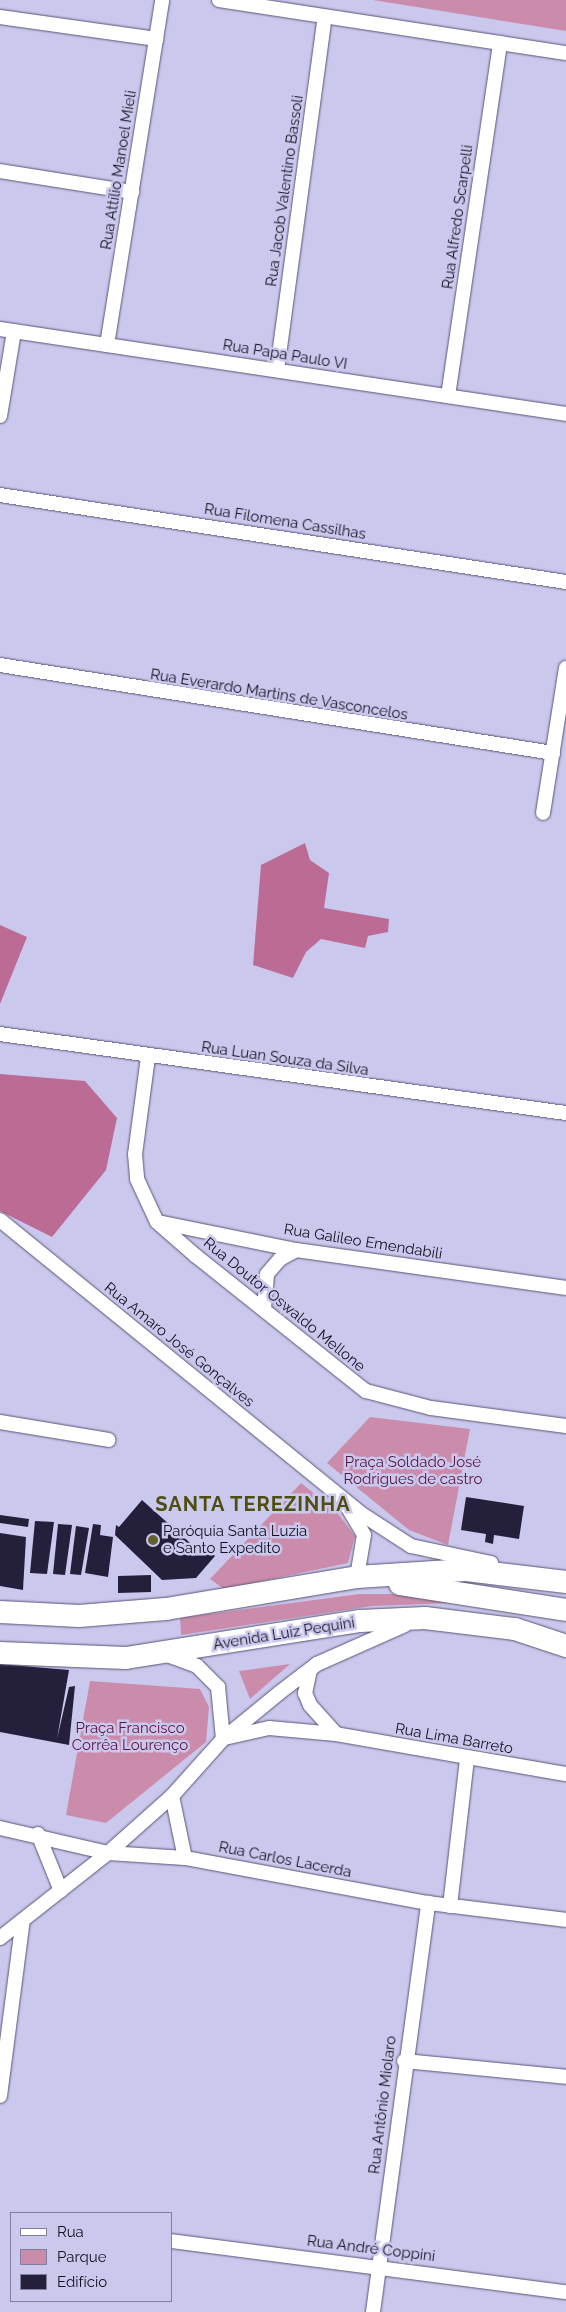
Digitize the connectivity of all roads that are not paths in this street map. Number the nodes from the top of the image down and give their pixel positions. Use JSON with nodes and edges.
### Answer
{"nodes":[{"id":1,"x":162,"y":0,"type":"edge"},
{"id":2,"x":219,"y":0,"type":"edge"},
{"id":3,"x":0,"y":17,"type":"edge"},
{"id":4,"x":325,"y":17,"type":"junction"},
{"id":5,"x":156,"y":39,"type":"junction"},
{"id":6,"x":500,"y":43,"type":"junction"},
{"id":7,"x":566,"y":52,"type":"edge"},
{"id":8,"x":0,"y":171,"type":"edge"},
{"id":9,"x":132,"y":192,"type":"junction"},
{"id":10,"x":7,"y":330,"type":"edge"},
{"id":11,"x":107,"y":345,"type":"junction"},
{"id":12,"x":277,"y":370,"type":"junction"},
{"id":13,"x":448,"y":396,"type":"junction"},
{"id":14,"x":566,"y":414,"type":"edge"},
{"id":15,"x":0,"y":416,"type":"edge"},
{"id":16,"x":0,"y":495,"type":"edge"},
{"id":17,"x":566,"y":582,"type":"edge"},
{"id":18,"x":0,"y":665,"type":"edge"},
{"id":19,"x":566,"y":668,"type":"edge"},
{"id":20,"x":553,"y":753,"type":"junction"},
{"id":21,"x":544,"y":813,"type":"dead end"},
{"id":22,"x":0,"y":1034,"type":"edge"},
{"id":23,"x":148,"y":1057,"type":"junction"},
{"id":24,"x":566,"y":1112,"type":"edge"},
{"id":25,"x":0,"y":1220,"type":"edge"},
{"id":26,"x":157,"y":1222,"type":"junction"},
{"id":27,"x":296,"y":1250,"type":"junction"},
{"id":28,"x":566,"y":1288,"type":"edge"},
{"id":29,"x":264,"y":1310,"type":"junction"},
{"id":30,"x":0,"y":1422,"type":"edge"},
{"id":31,"x":566,"y":1426,"type":"edge"},
{"id":32,"x":109,"y":1440,"type":"dead end"},
{"id":33,"x":339,"y":1495,"type":"junction"},
{"id":34,"x":358,"y":1577,"type":"junction"},
{"id":35,"x":566,"y":1581,"type":"edge"},
{"id":36,"x":566,"y":1610,"type":"edge"},
{"id":37,"x":0,"y":1612,"type":"edge"},
{"id":38,"x":425,"y":1618,"type":"junction"},
{"id":39,"x":515,"y":1629,"type":"junction"},
{"id":40,"x":566,"y":1634,"type":"edge"},
{"id":41,"x":566,"y":1646,"type":"edge"},
{"id":42,"x":0,"y":1653,"type":"edge"},
{"id":43,"x":167,"y":1655,"type":"junction"},
{"id":44,"x":310,"y":1670,"type":"junction"},
{"id":45,"x":336,"y":1734,"type":"junction"},
{"id":46,"x":223,"y":1739,"type":"junction"},
{"id":47,"x":467,"y":1760,"type":"junction"},
{"id":48,"x":566,"y":1774,"type":"edge"},
{"id":49,"x":172,"y":1796,"type":"junction"},
{"id":50,"x":0,"y":1828,"type":"edge"},
{"id":51,"x":38,"y":1834,"type":"junction"},
{"id":52,"x":108,"y":1853,"type":"junction"},
{"id":53,"x":185,"y":1858,"type":"junction"},
{"id":54,"x":61,"y":1891,"type":"junction"},
{"id":55,"x":428,"y":1903,"type":"junction"},
{"id":56,"x":450,"y":1906,"type":"junction"},
{"id":57,"x":23,"y":1920,"type":"junction"},
{"id":58,"x":566,"y":1920,"type":"edge"},
{"id":59,"x":0,"y":1938,"type":"edge"},
{"id":60,"x":0,"y":1999,"type":"edge"},
{"id":61,"x":10,"y":2010,"type":"junction"},
{"id":62,"x":404,"y":2061,"type":"junction"},
{"id":63,"x":566,"y":2077,"type":"edge"},
{"id":64,"x":0,"y":2096,"type":"edge"},
{"id":65,"x":172,"y":2241,"type":"edge"},
{"id":66,"x":380,"y":2266,"type":"junction"},
{"id":67,"x":566,"y":2292,"type":"edge"},
{"id":68,"x":373,"y":2312,"type":"edge"}],
"edges":[{"from":1,"to":5,"type":"street","name":"Rua Attílio Manoel Mieli"},
{"from":2,"to":4,"type":"street"},
{"from":3,"to":5,"type":"street"},
{"from":4,"to":6,"type":"street"},
{"from":4,"to":12,"type":"street","name":"Rua Jacob Valentino Bassoli"},
{"from":5,"to":9,"type":"street","name":"Rua Attílio Manoel Mieli"},
{"from":6,"to":7,"type":"street"},
{"from":6,"to":13,"type":"street","name":"Rua Alfredo Scarpelli"},
{"from":8,"to":9,"type":"street"},
{"from":9,"to":11,"type":"street","name":"Rua Attílio Manoel Mieli"},
{"from":10,"to":11,"type":"street","name":"Rua Papa Paulo VI"},
{"from":10,"to":15,"type":"street"},
{"from":11,"to":12,"type":"street","name":"Rua Papa Paulo VI"},
{"from":12,"to":13,"type":"street","name":"Rua Papa Paulo VI"},
{"from":13,"to":14,"type":"street","name":"Rua Papa Paulo VI"},
{"from":16,"to":17,"type":"street","name":"Rua Filomena Cassilhas"},
{"from":18,"to":20,"type":"street","name":"Rua Everardo Martins de Vasconcelos"},
{"from":19,"to":20,"type":"street"},
{"from":20,"to":21,"type":"street"},
{"from":22,"to":23,"type":"street","name":"Rua Luan Souza da Silva"},
{"from":23,"to":24,"type":"street","name":"Rua Luan Souza da Silva"},
{"from":23,"to":26,"type":"street","name":"Rua Doutor Oswaldo Mellone"},
{"from":25,"to":33,"type":"street","name":"Rua Amaro José Gonçalves"},
{"from":26,"to":27,"type":"street","name":"Rua Galileo Emendabili"},
{"from":26,"to":29,"type":"street","name":"Rua Doutor Oswaldo Mellone"},
{"from":27,"to":28,"type":"street","name":"Rua Galileo Emendabili"},
{"from":27,"to":29,"type":"street"},
{"from":29,"to":31,"type":"street","name":"Rua Doutor Oswaldo Mellone"},
{"from":30,"to":32,"type":"street"},
{"from":33,"to":34,"type":"street","name":"Rua Amaro José Gonçalves"},
{"from":33,"to":35,"type":"street","name":"Rua Amaro José Gonçalves"},
{"from":34,"to":35,"type":"main road"},
{"from":34,"to":36,"type":"main road"},
{"from":34,"to":37,"type":"main road"},
{"from":38,"to":39,"type":"main road","name":"Avenida Luiz Pequini"},
{"from":38,"to":43,"type":"main road","name":"Avenida Luiz Pequini"},
{"from":38,"to":44,"type":"street"},
{"from":39,"to":40,"type":"main road"},
{"from":39,"to":41,"type":"main road","name":"Avenida Luiz Pequini"},
{"from":42,"to":43,"type":"main road","name":"Avenida Luiz Pequini"},
{"from":43,"to":46,"type":"street"},
{"from":44,"to":45,"type":"street"},
{"from":44,"to":46,"type":"street"},
{"from":45,"to":46,"type":"street","name":"Rua Lima Barreto"},
{"from":45,"to":47,"type":"street","name":"Rua Lima Barreto"},
{"from":46,"to":49,"type":"street"},
{"from":47,"to":48,"type":"street","name":"Rua Lima Barreto"},
{"from":47,"to":56,"type":"street"},
{"from":49,"to":52,"type":"street"},
{"from":49,"to":53,"type":"street"},
{"from":50,"to":51,"type":"street","name":"Rua Carlos Lacerda"},
{"from":51,"to":52,"type":"street","name":"Rua Carlos Lacerda"},
{"from":51,"to":54,"type":"street"},
{"from":52,"to":53,"type":"street","name":"Rua Carlos Lacerda"},
{"from":52,"to":54,"type":"street"},
{"from":53,"to":55,"type":"street","name":"Rua Carlos Lacerda"},
{"from":54,"to":57,"type":"street"},
{"from":55,"to":56,"type":"street","name":"Rua Carlos Lacerda"},
{"from":55,"to":62,"type":"street","name":"Rua Antônio Miolaro"},
{"from":56,"to":58,"type":"street","name":"Rua Carlos Lacerda"},
{"from":57,"to":59,"type":"street"},
{"from":57,"to":61,"type":"street"},
{"from":60,"to":61,"type":"street"},
{"from":61,"to":64,"type":"street"},
{"from":62,"to":63,"type":"street"},
{"from":62,"to":66,"type":"street","name":"Rua Antônio Miolaro"},
{"from":65,"to":66,"type":"street","name":"Rua André Coppini"},
{"from":66,"to":67,"type":"street","name":"Rua André Coppini"},
{"from":66,"to":68,"type":"street","name":"Rua Antônio Miolaro"}]}
